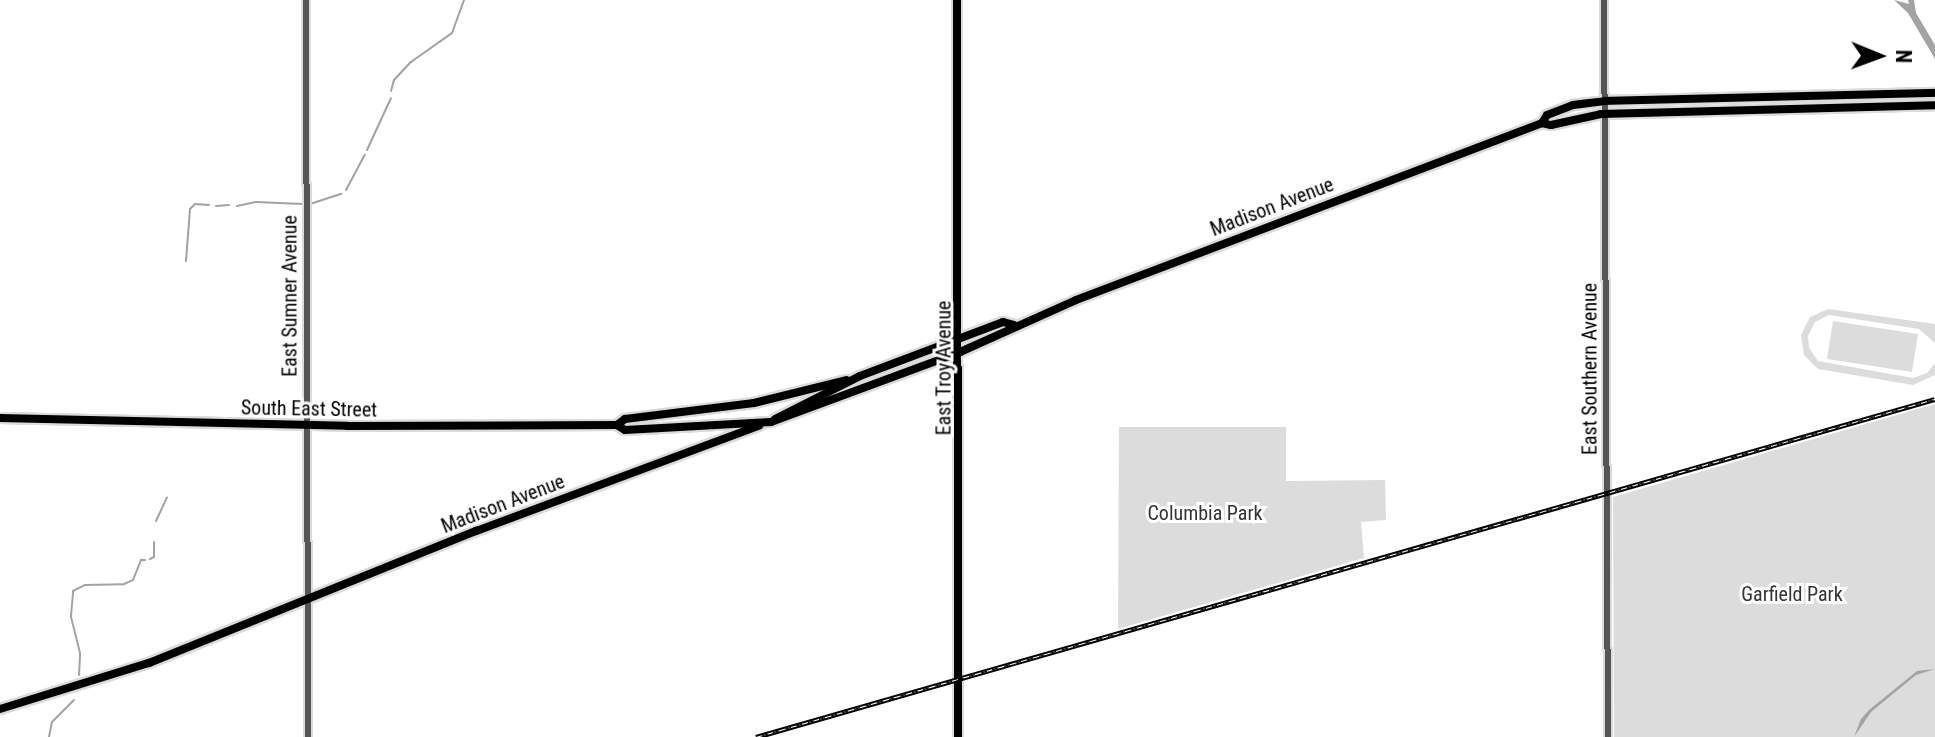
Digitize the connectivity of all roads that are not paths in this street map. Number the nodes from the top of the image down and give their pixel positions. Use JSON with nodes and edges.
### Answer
{"nodes":[{"id":1,"x":306,"y":0,"type":"edge"},
{"id":2,"x":957,"y":0,"type":"edge"},
{"id":3,"x":1604,"y":0,"type":"edge"},
{"id":4,"x":1935,"y":93,"type":"edge"},
{"id":5,"x":1605,"y":101,"type":"junction"},
{"id":6,"x":1935,"y":105,"type":"edge"},
{"id":7,"x":1605,"y":114,"type":"junction"},
{"id":8,"x":1542,"y":123,"type":"junction"},
{"id":9,"x":1014,"y":325,"type":"junction"},
{"id":10,"x":960,"y":339,"type":"junction"},
{"id":11,"x":960,"y":352,"type":"junction"},
{"id":12,"x":860,"y":376,"type":"junction"},
{"id":13,"x":0,"y":418,"type":"edge"},
{"id":14,"x":789,"y":418,"type":"joint"},
{"id":15,"x":771,"y":422,"type":"junction"},
{"id":16,"x":617,"y":425,"type":"junction"},
{"id":17,"x":305,"y":426,"type":"junction"},
{"id":18,"x":308,"y":599,"type":"junction"},
{"id":19,"x":0,"y":709,"type":"edge"},
{"id":20,"x":308,"y":737,"type":"edge"},
{"id":21,"x":958,"y":737,"type":"edge"},
{"id":22,"x":1608,"y":737,"type":"edge"}],
"edges":[{"from":1,"to":17,"type":"street","name":"East Sumner Avenue"},
{"from":2,"to":10,"type":"main road","name":"East Troy Avenue"},
{"from":3,"to":5,"type":"street","name":"East Southern Avenue"},
{"from":4,"to":5,"type":"main road","name":"Madison Avenue"},
{"from":5,"to":7,"type":"street","name":"East Southern Avenue"},
{"from":5,"to":8,"type":"main road","name":"Madison Avenue"},
{"from":6,"to":7,"type":"main road","name":"Madison Avenue"},
{"from":7,"to":8,"type":"main road","name":"Madison Avenue"},
{"from":7,"to":22,"type":"street","name":"East Southern Avenue"},
{"from":8,"to":9,"type":"main road","name":"Madison Avenue"},
{"from":9,"to":10,"type":"main road","name":"Madison Avenue"},
{"from":9,"to":11,"type":"main road","name":"Madison Avenue"},
{"from":10,"to":11,"type":"main road","name":"East Troy Avenue"},
{"from":10,"to":12,"type":"main road","name":"Madison Avenue"},
{"from":11,"to":14,"type":"main road","name":"Madison Avenue"},
{"from":11,"to":21,"type":"main road","name":"East Troy Avenue"},
{"from":12,"to":15,"type":"main road","name":"Madison Avenue"},
{"from":12,"to":16,"type":"main road","name":"South East Street"},
{"from":13,"to":17,"type":"main road","name":"South East Street"},
{"from":14,"to":15,"type":"main road","name":"South East Street"},
{"from":15,"to":16,"type":"main road","name":"South East Street"},
{"from":15,"to":18,"type":"main road","name":"Madison Avenue"},
{"from":16,"to":17,"type":"main road","name":"South East Street"},
{"from":17,"to":18,"type":"street","name":"East Sumner Avenue"},
{"from":18,"to":19,"type":"main road","name":"Madison Avenue"},
{"from":18,"to":20,"type":"street","name":"East Sumner Avenue"}]}
